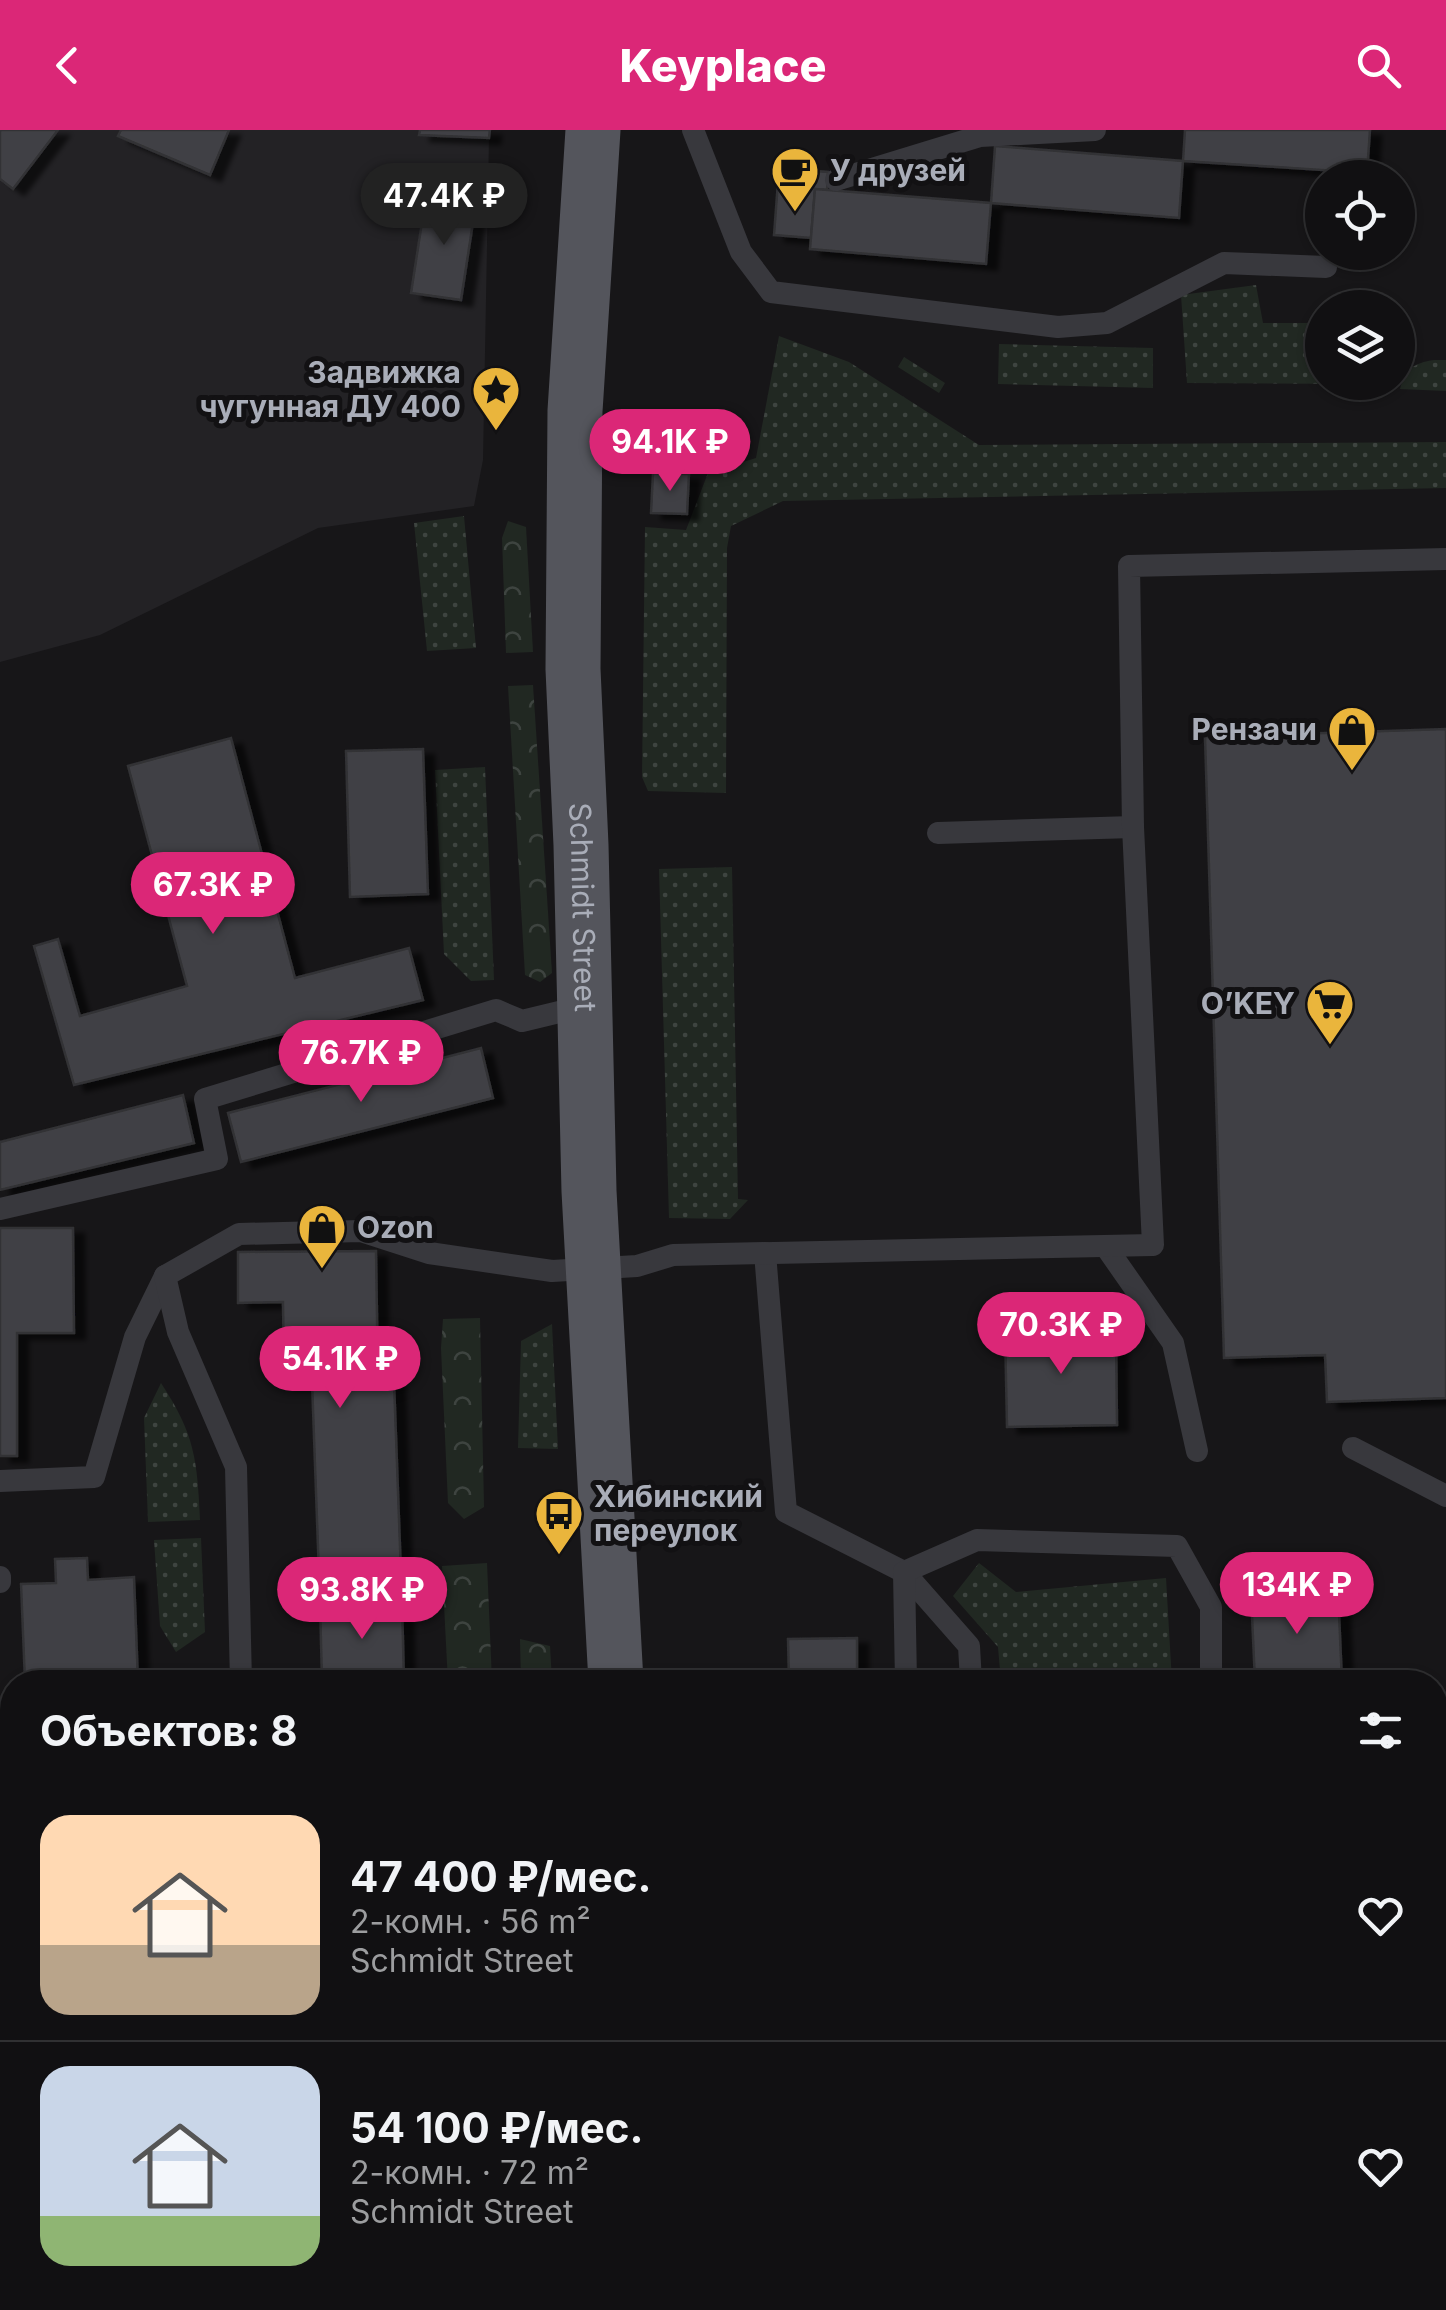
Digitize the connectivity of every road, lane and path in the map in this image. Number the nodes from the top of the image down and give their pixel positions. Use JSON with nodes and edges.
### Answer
{"nodes":[{"id":1,"x":592,"y":130,"type":"edge"},
{"id":2,"x":693,"y":130,"type":"edge"},
{"id":3,"x":1095,"y":130,"type":"edge"},
{"id":4,"x":836,"y":180,"type":"dead end"},
{"id":5,"x":1305,"y":266,"type":"edge"},
{"id":6,"x":1446,"y":559,"type":"edge"},
{"id":7,"x":1133,"y":827,"type":"junction"},
{"id":8,"x":938,"y":833,"type":"dead end"},
{"id":9,"x":584,"y":1006,"type":"junction"},
{"id":10,"x":0,"y":1209,"type":"edge"},
{"id":11,"x":1106,"y":1247,"type":"junction"},
{"id":12,"x":765,"y":1252,"type":"junction"},
{"id":13,"x":596,"y":1270,"type":"junction"},
{"id":14,"x":165,"y":1276,"type":"junction"},
{"id":15,"x":1353,"y":1448,"type":"dead end"},
{"id":16,"x":1197,"y":1451,"type":"dead end"},
{"id":17,"x":0,"y":1481,"type":"edge"},
{"id":18,"x":1446,"y":1496,"type":"edge"},
{"id":19,"x":904,"y":1572,"type":"junction"},
{"id":20,"x":242,"y":1670,"type":"edge"},
{"id":21,"x":615,"y":1670,"type":"edge"},
{"id":22,"x":906,"y":1670,"type":"edge"},
{"id":23,"x":971,"y":1670,"type":"edge"},
{"id":24,"x":1211,"y":1670,"type":"edge"}],
"edges":[{"from":1,"to":9,"type":"main road","name":"Schmidt Street"},
{"from":2,"to":5,"type":"lane"},
{"from":3,"to":4,"type":"lane"},
{"from":6,"to":7,"type":"lane"},
{"from":7,"to":8,"type":"lane"},
{"from":7,"to":11,"type":"lane"},
{"from":9,"to":10,"type":"lane"},
{"from":9,"to":13,"type":"main road","name":"Schmidt Street"},
{"from":11,"to":12,"type":"lane"},
{"from":11,"to":16,"type":"lane"},
{"from":12,"to":13,"type":"lane"},
{"from":12,"to":19,"type":"lane"},
{"from":13,"to":14,"type":"lane"},
{"from":13,"to":21,"type":"main road","name":"Schmidt Street"},
{"from":14,"to":17,"type":"lane"},
{"from":14,"to":20,"type":"lane"},
{"from":15,"to":18,"type":"lane"},
{"from":19,"to":22,"type":"lane"},
{"from":19,"to":23,"type":"lane"},
{"from":19,"to":24,"type":"lane"}]}
